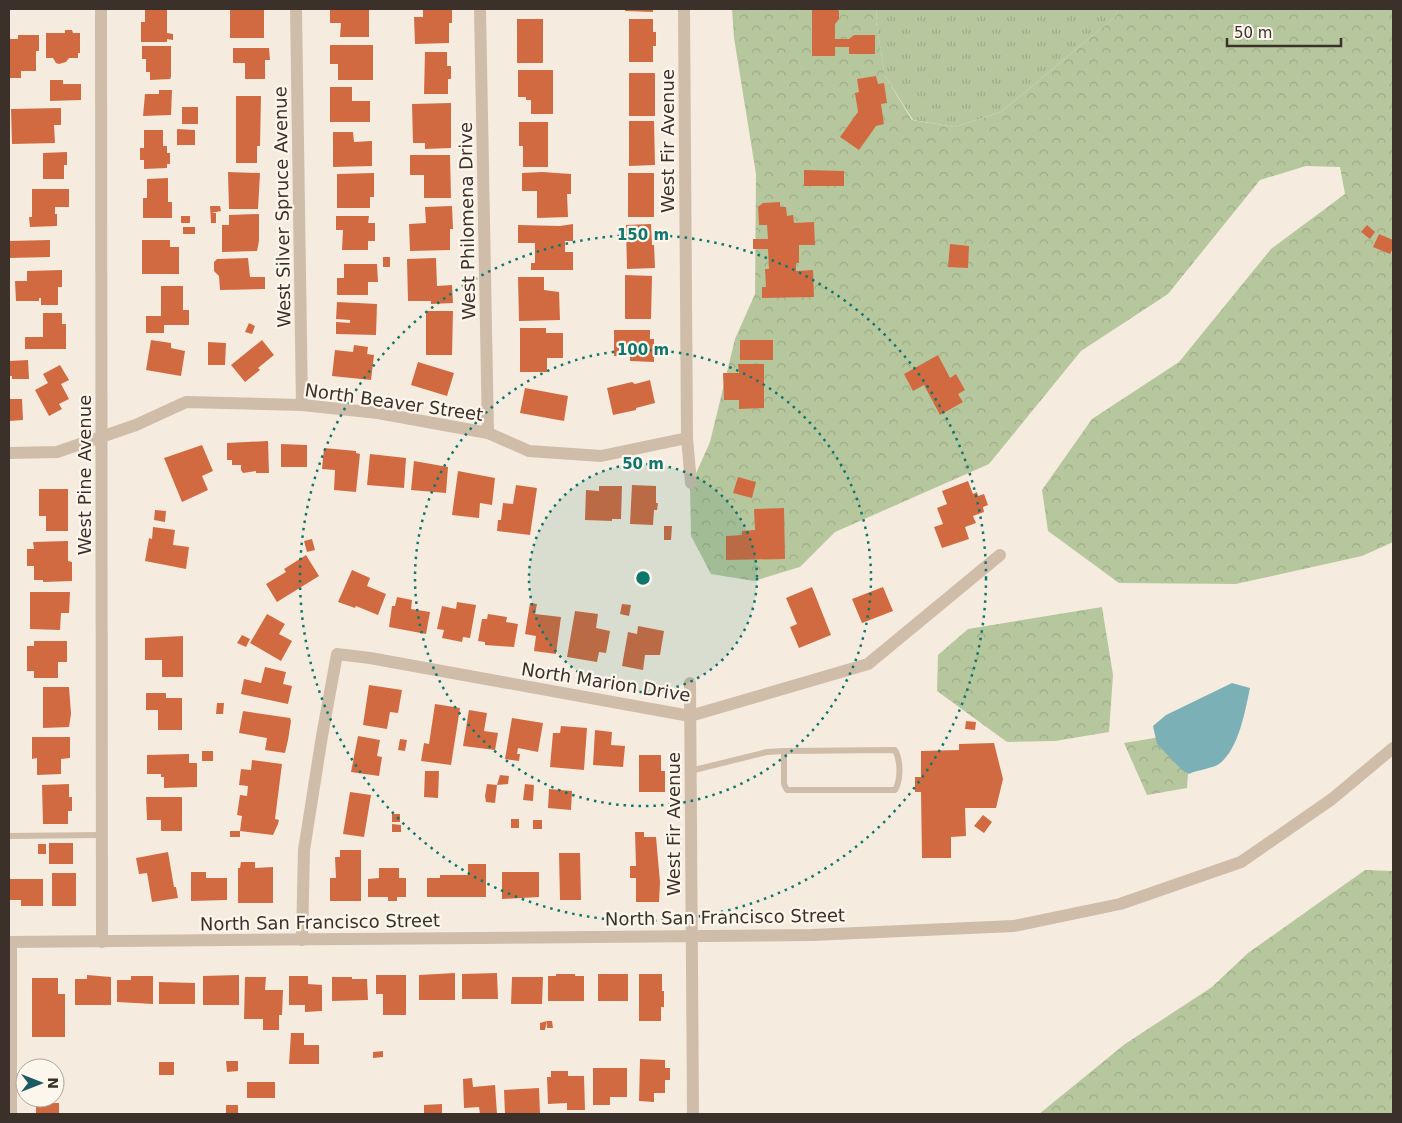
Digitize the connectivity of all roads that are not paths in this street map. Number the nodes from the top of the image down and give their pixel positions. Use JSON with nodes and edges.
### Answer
{"nodes":[{"id":1,"x":101,"y":9,"type":"edge"},
{"id":2,"x":296,"y":9,"type":"edge"},
{"id":3,"x":480,"y":9,"type":"edge"},
{"id":4,"x":684,"y":9,"type":"edge"},
{"id":5,"x":302,"y":405,"type":"junction"},
{"id":6,"x":488,"y":433,"type":"junction"},
{"id":7,"x":101,"y":438,"type":"junction"},
{"id":8,"x":687,"y":438,"type":"junction"},
{"id":9,"x":9,"y":453,"type":"edge"},
{"id":10,"x":690,"y":483,"type":"dead end"},
{"id":11,"x":1000,"y":555,"type":"dead end"},
{"id":12,"x":690,"y":683,"type":"dead end"},
{"id":13,"x":690,"y":716,"type":"junction"},
{"id":14,"x":1393,"y":748,"type":"edge"},
{"id":15,"x":784,"y":752,"type":"junction"},
{"id":16,"x":690,"y":771,"type":"junction"},
{"id":17,"x":102,"y":835,"type":"junction"},
{"id":18,"x":9,"y":836,"type":"edge"},
{"id":19,"x":691,"y":936,"type":"junction"},
{"id":20,"x":302,"y":940,"type":"junction"},
{"id":21,"x":10,"y":942,"type":"edge"},
{"id":22,"x":102,"y":942,"type":"junction"},
{"id":23,"x":10,"y":1114,"type":"edge"},
{"id":24,"x":693,"y":1114,"type":"edge"}],
"edges":[{"from":1,"to":7,"type":"street","name":"West Pine Avenue"},
{"from":2,"to":5,"type":"street","name":"West Silver Spruce Avenue"},
{"from":3,"to":6,"type":"street","name":"West Philomena Drive"},
{"from":4,"to":8,"type":"street","name":"West Fir Avenue"},
{"from":5,"to":6,"type":"street","name":"North Beaver Street"},
{"from":5,"to":7,"type":"street","name":"North Beaver Street"},
{"from":6,"to":8,"type":"street","name":"North Beaver Street"},
{"from":7,"to":9,"type":"street","name":"North Beaver Street"},
{"from":7,"to":17,"type":"street","name":"West Pine Avenue"},
{"from":8,"to":10,"type":"street","name":"West Fir Avenue"},
{"from":11,"to":13,"type":"street","name":"North Marion Drive"},
{"from":12,"to":13,"type":"street","name":"West Fir Avenue"},
{"from":13,"to":16,"type":"street","name":"West Fir Avenue"},
{"from":13,"to":20,"type":"street","name":"North Marion Drive"},
{"from":14,"to":19,"type":"street","name":"North San Francisco Street"},
{"from":15,"to":15,"type":"lane"},
{"from":15,"to":16,"type":"lane"},
{"from":16,"to":19,"type":"street","name":"West Fir Avenue"},
{"from":17,"to":18,"type":"lane"},
{"from":17,"to":22,"type":"street","name":"West Pine Avenue"},
{"from":19,"to":20,"type":"street","name":"North San Francisco Street"},
{"from":19,"to":24,"type":"street","name":"West Fir Avenue"},
{"from":20,"to":22,"type":"street","name":"North San Francisco Street"},
{"from":21,"to":22,"type":"street","name":"North San Francisco Street"},
{"from":21,"to":23,"type":"street"}]}
